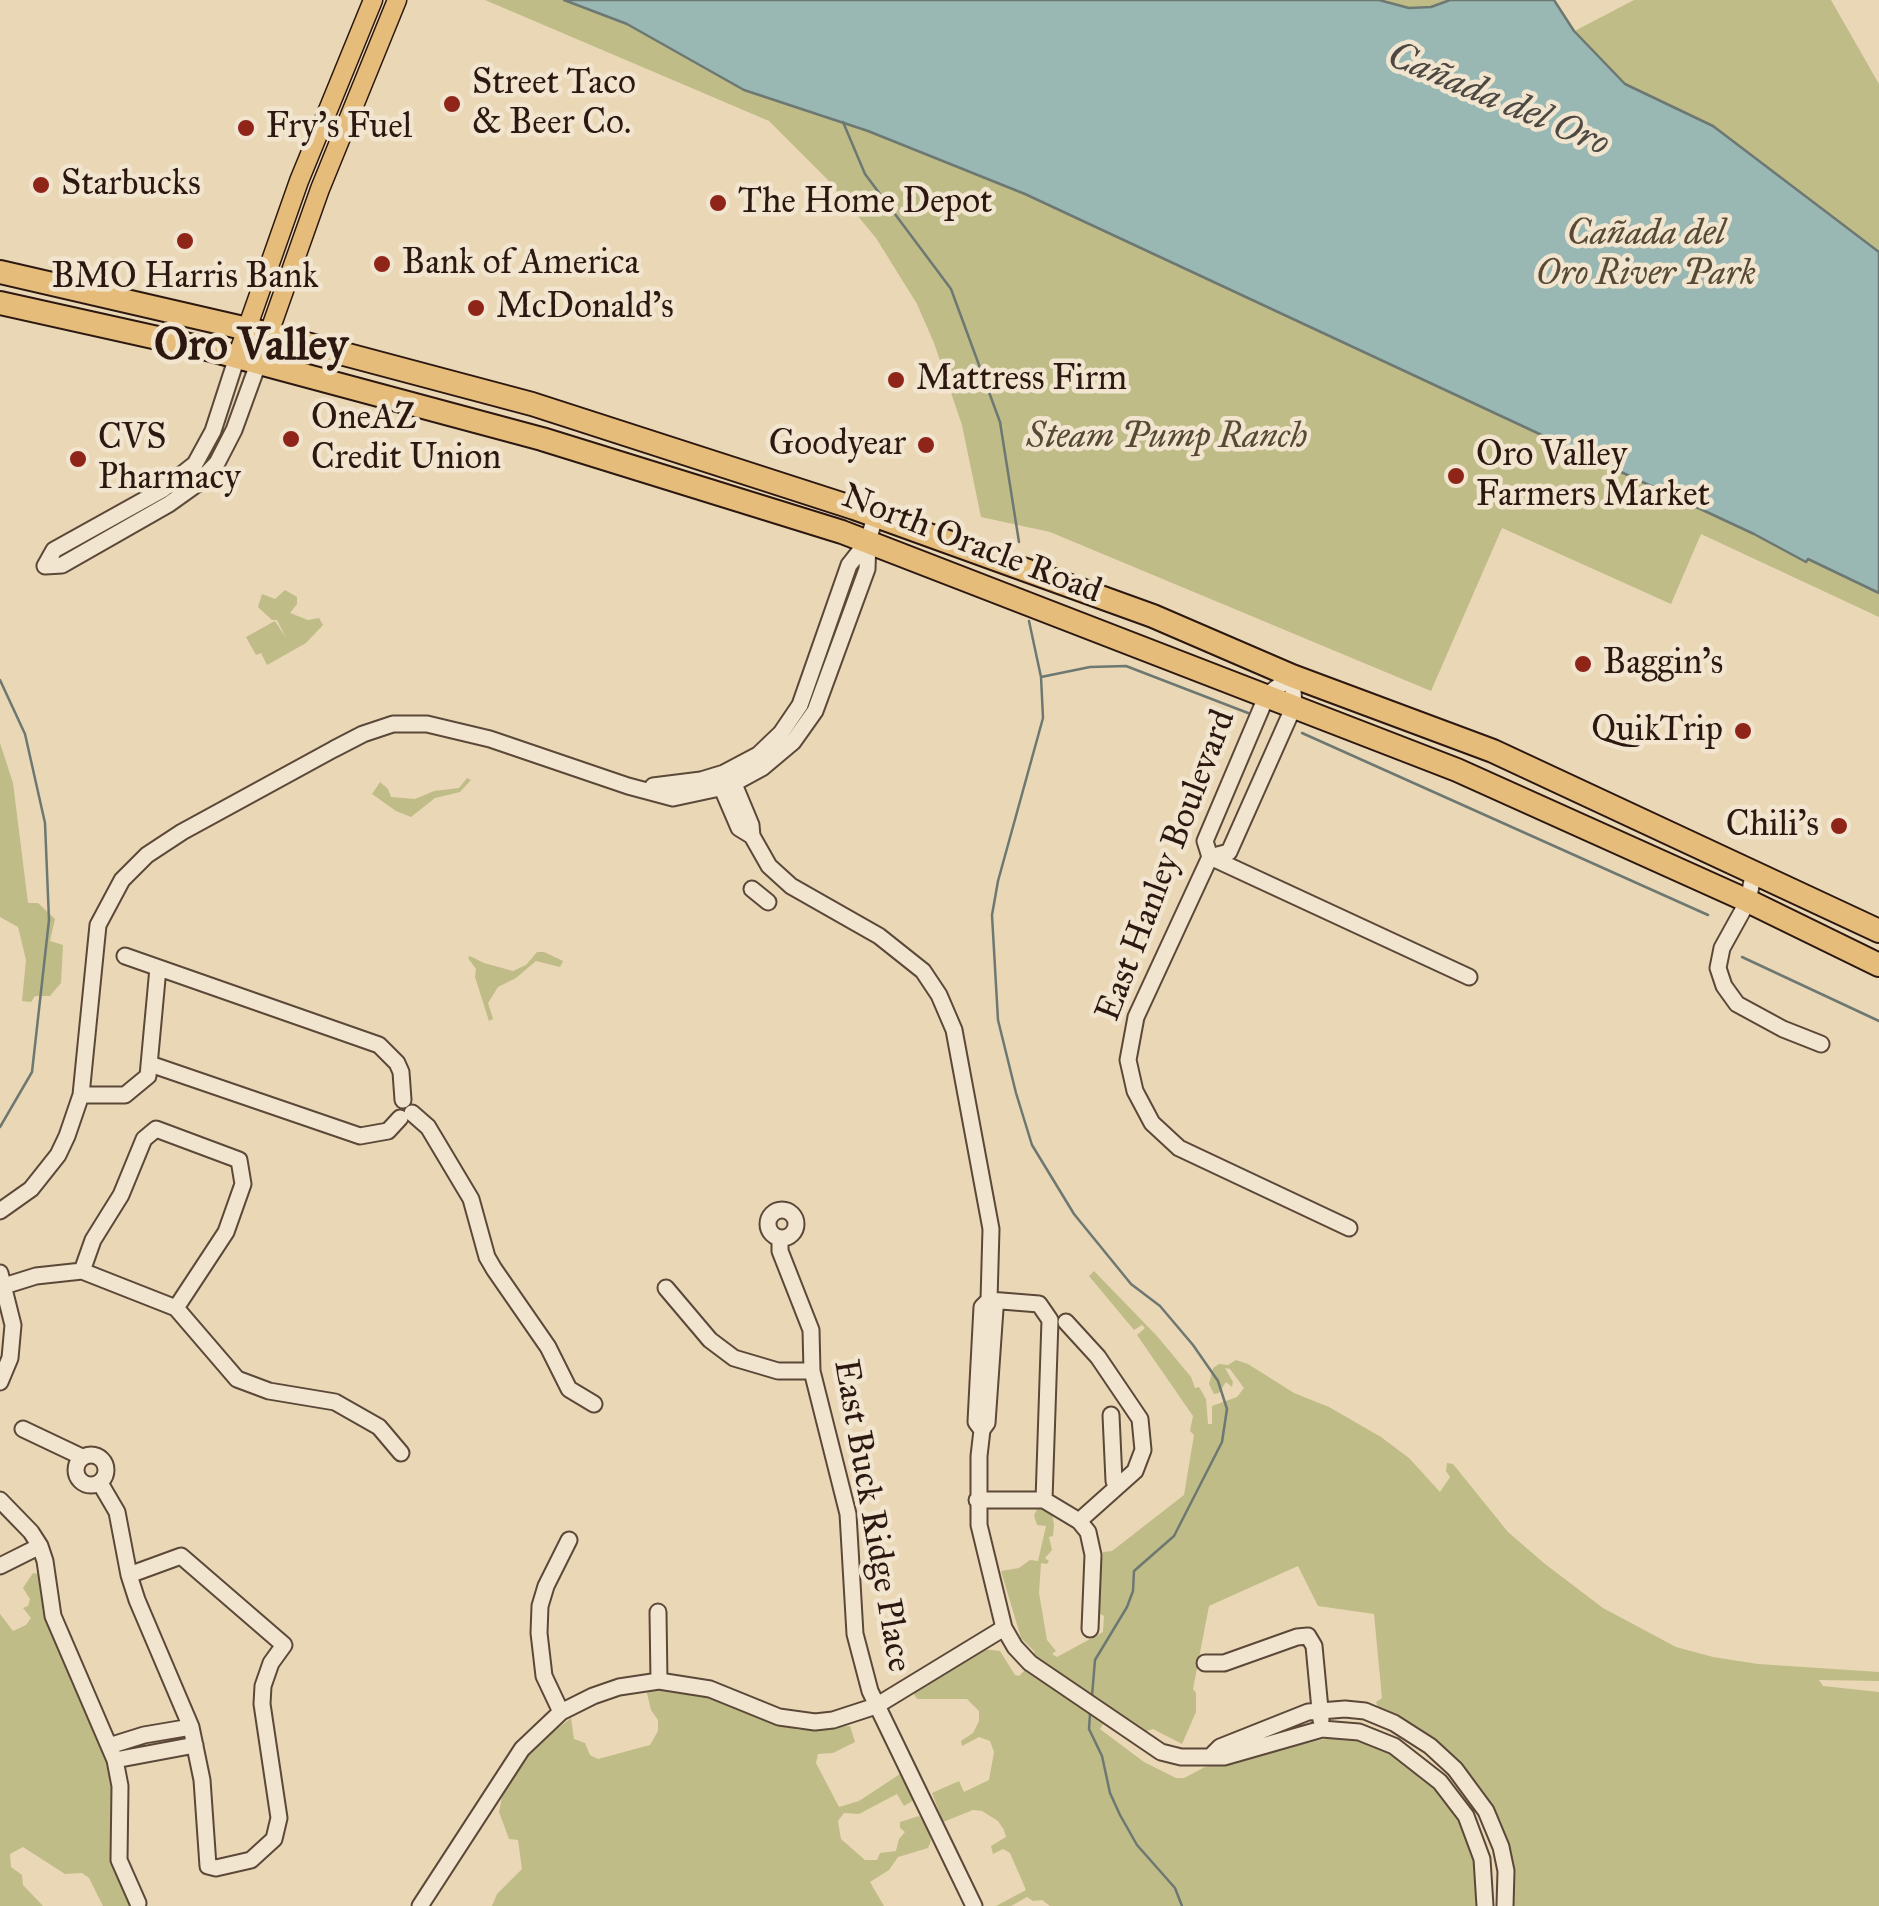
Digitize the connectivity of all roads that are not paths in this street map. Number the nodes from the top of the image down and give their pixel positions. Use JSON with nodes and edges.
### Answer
{"nodes":[{"id":1,"x":373,"y":0,"type":"edge"},
{"id":2,"x":397,"y":0,"type":"edge"},
{"id":3,"x":0,"y":272,"type":"edge"},
{"id":4,"x":0,"y":303,"type":"edge"},
{"id":5,"x":258,"y":332,"type":"junction"},
{"id":6,"x":248,"y":361,"type":"junction"},
{"id":7,"x":210,"y":458,"type":"junction"},
{"id":8,"x":874,"y":517,"type":"junction"},
{"id":9,"x":868,"y":541,"type":"junction"},
{"id":10,"x":1292,"y":676,"type":"junction"},
{"id":11,"x":1266,"y":695,"type":"junction"},
{"id":12,"x":1294,"y":706,"type":"junction"},
{"id":13,"x":762,"y":768,"type":"junction"},
{"id":14,"x":725,"y":779,"type":"junction"},
{"id":15,"x":746,"y":815,"type":"junction"},
{"id":16,"x":752,"y":836,"type":"junction"},
{"id":17,"x":1210,"y":857,"type":"junction"},
{"id":18,"x":1762,"y":875,"type":"junction"},
{"id":19,"x":752,"y":890,"type":"dead end"},
{"id":20,"x":768,"y":902,"type":"dead end"},
{"id":21,"x":1748,"y":902,"type":"junction"},
{"id":22,"x":1879,"y":931,"type":"edge"},
{"id":23,"x":124,"y":956,"type":"dead end"},
{"id":24,"x":1879,"y":965,"type":"edge"},
{"id":25,"x":158,"y":968,"type":"junction"},
{"id":26,"x":1468,"y":978,"type":"dead end"},
{"id":27,"x":1821,"y":1044,"type":"dead end"},
{"id":28,"x":150,"y":1064,"type":"junction"},
{"id":29,"x":81,"y":1095,"type":"junction"},
{"id":30,"x":405,"y":1110,"type":"junction"},
{"id":31,"x":0,"y":1211,"type":"edge"},
{"id":32,"x":1349,"y":1228,"type":"dead end"},
{"id":33,"x":780,"y":1238,"type":"dead end"},
{"id":34,"x":82,"y":1270,"type":"junction"},
{"id":35,"x":2,"y":1280,"type":"edge"},
{"id":36,"x":666,"y":1288,"type":"dead end"},
{"id":37,"x":989,"y":1300,"type":"junction"},
{"id":38,"x":176,"y":1308,"type":"junction"},
{"id":39,"x":1066,"y":1322,"type":"dead end"},
{"id":40,"x":812,"y":1372,"type":"junction"},
{"id":41,"x":0,"y":1382,"type":"edge"},
{"id":42,"x":594,"y":1404,"type":"dead end"},
{"id":43,"x":1111,"y":1415,"type":"dead end"},
{"id":44,"x":23,"y":1429,"type":"dead end"},
{"id":45,"x":982,"y":1430,"type":"junction"},
{"id":46,"x":402,"y":1453,"type":"dead end"},
{"id":47,"x":1118,"y":1486,"type":"junction"},
{"id":48,"x":0,"y":1500,"type":"edge"},
{"id":49,"x":977,"y":1500,"type":"junction"},
{"id":50,"x":1044,"y":1500,"type":"junction"},
{"id":51,"x":1079,"y":1521,"type":"junction"},
{"id":52,"x":570,"y":1540,"type":"dead end"},
{"id":53,"x":40,"y":1546,"type":"junction"},
{"id":54,"x":0,"y":1566,"type":"edge"},
{"id":55,"x":129,"y":1575,"type":"junction"},
{"id":56,"x":658,"y":1612,"type":"dead end"},
{"id":57,"x":1004,"y":1628,"type":"junction"},
{"id":58,"x":1090,"y":1629,"type":"dead end"},
{"id":59,"x":1205,"y":1663,"type":"dead end"},
{"id":60,"x":659,"y":1680,"type":"junction"},
{"id":61,"x":876,"y":1706,"type":"junction"},
{"id":62,"x":1320,"y":1710,"type":"junction"},
{"id":63,"x":561,"y":1712,"type":"junction"},
{"id":64,"x":191,"y":1727,"type":"junction"},
{"id":65,"x":1322,"y":1729,"type":"junction"},
{"id":66,"x":196,"y":1745,"type":"junction"},
{"id":67,"x":112,"y":1753,"type":"junction"},
{"id":68,"x":1211,"y":1756,"type":"junction"},
{"id":69,"x":142,"y":1904,"type":"edge"},
{"id":70,"x":420,"y":1906,"type":"edge"},
{"id":71,"x":974,"y":1906,"type":"edge"},
{"id":72,"x":1485,"y":1906,"type":"edge"},
{"id":73,"x":1505,"y":1906,"type":"edge"}],
"edges":[{"from":1,"to":5,"type":"main road"},
{"from":2,"to":5,"type":"main road"},
{"from":3,"to":5,"type":"highway","name":"North Oracle Road"},
{"from":4,"to":6,"type":"highway","name":"North Oracle Road"},
{"from":5,"to":6,"type":"main road"},
{"from":5,"to":8,"type":"highway","name":"North Oracle Road"},
{"from":6,"to":7,"type":"street"},
{"from":6,"to":9,"type":"highway","name":"North Oracle Road"},
{"from":7,"to":7,"type":"street"},
{"from":8,"to":9,"type":"street"},
{"from":8,"to":10,"type":"highway","name":"North Oracle Road"},
{"from":9,"to":11,"type":"highway","name":"North Oracle Road"},
{"from":9,"to":13,"type":"street"},
{"from":9,"to":14,"type":"street"},
{"from":10,"to":11,"type":"street","name":"East Hanley Boulevard"},
{"from":10,"to":12,"type":"street"},
{"from":10,"to":18,"type":"highway","name":"North Oracle Road"},
{"from":11,"to":12,"type":"highway","name":"North Oracle Road"},
{"from":11,"to":17,"type":"street","name":"East Hanley Boulevard"},
{"from":12,"to":17,"type":"street"},
{"from":12,"to":21,"type":"highway","name":"North Oracle Road"},
{"from":13,"to":14,"type":"street"},
{"from":13,"to":15,"type":"street"},
{"from":14,"to":15,"type":"street"},
{"from":14,"to":16,"type":"street"},
{"from":14,"to":29,"type":"street"},
{"from":15,"to":16,"type":"street"},
{"from":16,"to":37,"type":"street"},
{"from":17,"to":26,"type":"street"},
{"from":17,"to":32,"type":"street","name":"East Hanley Boulevard"},
{"from":18,"to":21,"type":"street"},
{"from":18,"to":22,"type":"highway","name":"North Oracle Road"},
{"from":19,"to":20,"type":"street"},
{"from":21,"to":24,"type":"highway","name":"North Oracle Road"},
{"from":21,"to":27,"type":"street"},
{"from":23,"to":25,"type":"street"},
{"from":25,"to":28,"type":"street"},
{"from":25,"to":30,"type":"street"},
{"from":28,"to":29,"type":"street"},
{"from":28,"to":30,"type":"street"},
{"from":29,"to":31,"type":"street"},
{"from":30,"to":42,"type":"street"},
{"from":33,"to":40,"type":"street","name":"East Buck Ridge Place"},
{"from":34,"to":35,"type":"street"},
{"from":34,"to":38,"type":"street"},
{"from":34,"to":38,"type":"street"},
{"from":35,"to":41,"type":"street"},
{"from":36,"to":40,"type":"street"},
{"from":37,"to":45,"type":"street"},
{"from":37,"to":45,"type":"street"},
{"from":37,"to":50,"type":"street"},
{"from":38,"to":46,"type":"street"},
{"from":39,"to":47,"type":"street"},
{"from":40,"to":61,"type":"street","name":"East Buck Ridge Place"},
{"from":43,"to":47,"type":"street"},
{"from":44,"to":55,"type":"street"},
{"from":45,"to":49,"type":"street"},
{"from":47,"to":51,"type":"street"},
{"from":48,"to":53,"type":"street"},
{"from":49,"to":50,"type":"street"},
{"from":49,"to":57,"type":"street"},
{"from":50,"to":51,"type":"street"},
{"from":51,"to":58,"type":"street"},
{"from":52,"to":63,"type":"street"},
{"from":53,"to":54,"type":"street"},
{"from":53,"to":67,"type":"street"},
{"from":55,"to":64,"type":"street"},
{"from":55,"to":66,"type":"street"},
{"from":56,"to":60,"type":"street"},
{"from":57,"to":61,"type":"street"},
{"from":57,"to":68,"type":"street"},
{"from":59,"to":62,"type":"street"},
{"from":60,"to":61,"type":"street"},
{"from":60,"to":63,"type":"street"},
{"from":61,"to":71,"type":"street","name":"East Buck Ridge Place"},
{"from":62,"to":65,"type":"street"},
{"from":62,"to":68,"type":"street"},
{"from":62,"to":73,"type":"street"},
{"from":63,"to":70,"type":"street"},
{"from":64,"to":66,"type":"street"},
{"from":64,"to":67,"type":"street"},
{"from":65,"to":68,"type":"street"},
{"from":65,"to":72,"type":"street"},
{"from":66,"to":67,"type":"street"},
{"from":67,"to":69,"type":"street"}]}
